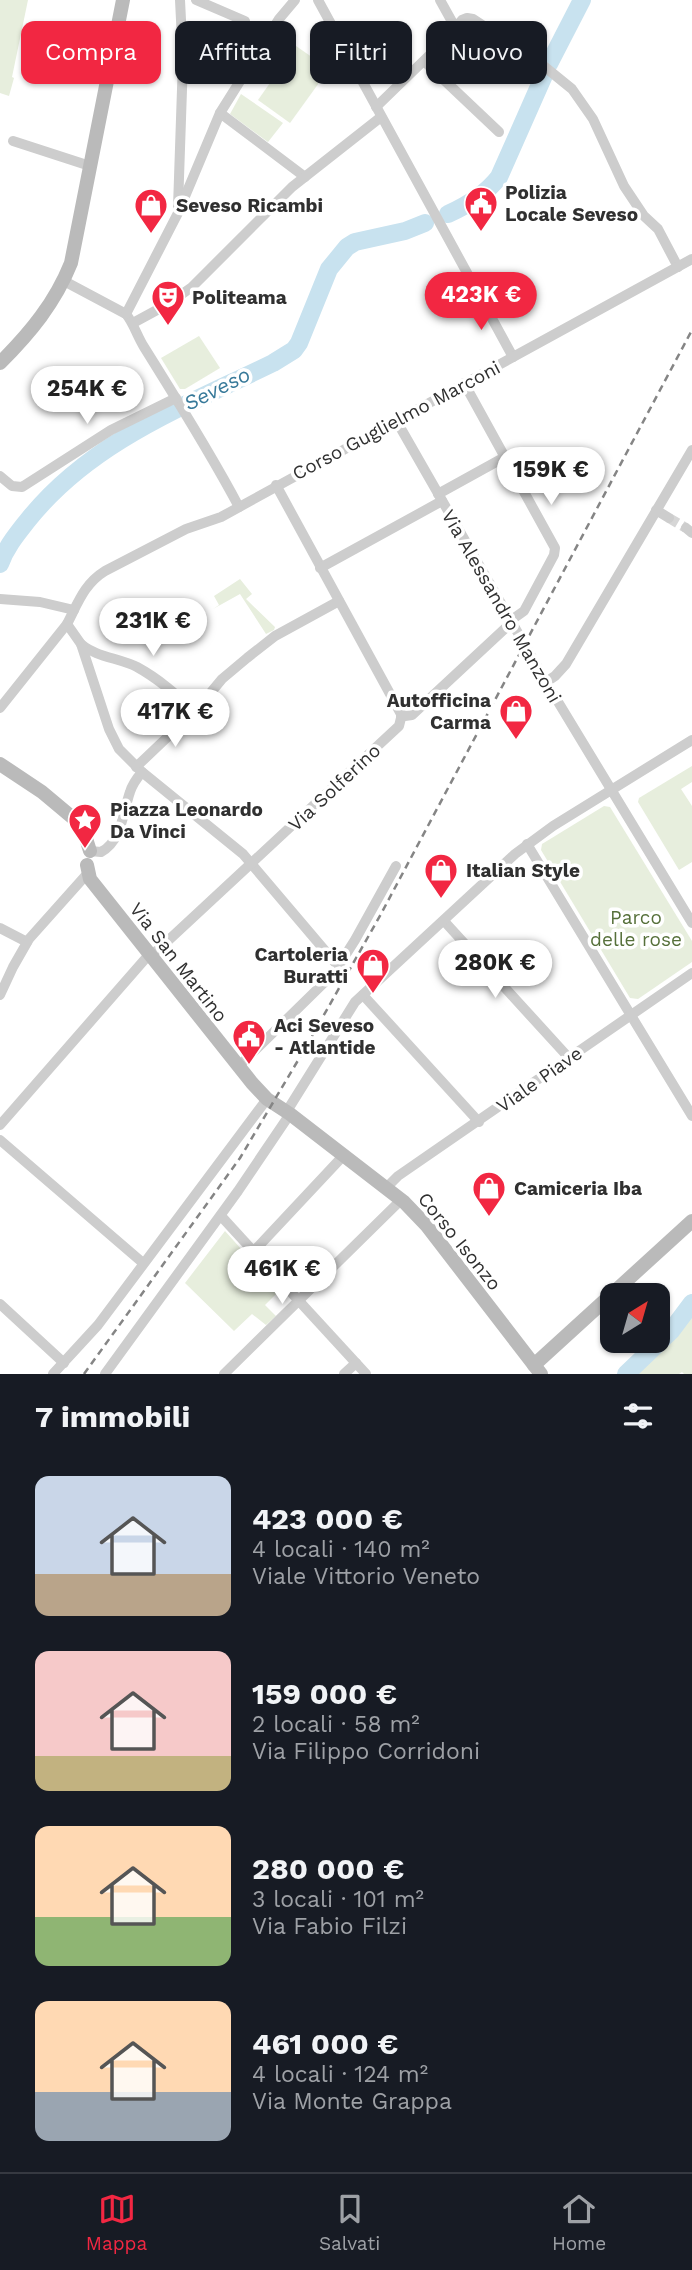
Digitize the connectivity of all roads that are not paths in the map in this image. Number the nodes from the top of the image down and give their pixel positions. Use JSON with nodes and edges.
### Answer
{"nodes":[{"id":1,"x":123,"y":0,"type":"edge"},
{"id":2,"x":180,"y":0,"type":"edge"},
{"id":3,"x":196,"y":0,"type":"edge"},
{"id":4,"x":295,"y":0,"type":"edge"},
{"id":5,"x":318,"y":0,"type":"edge"},
{"id":6,"x":440,"y":0,"type":"edge"},
{"id":7,"x":245,"y":21,"type":"dead end"},
{"id":8,"x":452,"y":21,"type":"edge"},
{"id":9,"x":424,"y":61,"type":"joint"},
{"id":10,"x":547,"y":68,"type":"edge"},
{"id":11,"x":379,"y":112,"type":"junction"},
{"id":12,"x":220,"y":113,"type":"junction"},
{"id":13,"x":499,"y":132,"type":"dead end"},
{"id":14,"x":13,"y":141,"type":"dead end"},
{"id":15,"x":90,"y":166,"type":"junction"},
{"id":16,"x":305,"y":177,"type":"junction"},
{"id":17,"x":178,"y":213,"type":"junction"},
{"id":18,"x":692,"y":259,"type":"edge"},
{"id":19,"x":678,"y":267,"type":"junction"},
{"id":20,"x":64,"y":281,"type":"junction"},
{"id":21,"x":130,"y":318,"type":"junction"},
{"id":22,"x":513,"y":357,"type":"junction"},
{"id":23,"x":0,"y":363,"type":"edge"},
{"id":24,"x":464,"y":383,"type":"junction"},
{"id":25,"x":177,"y":401,"type":"junction"},
{"id":26,"x":396,"y":420,"type":"junction"},
{"id":27,"x":692,"y":450,"type":"edge"},
{"id":28,"x":505,"y":457,"type":"junction"},
{"id":29,"x":0,"y":476,"type":"edge"},
{"id":30,"x":276,"y":485,"type":"junction"},
{"id":31,"x":440,"y":498,"type":"junction"},
{"id":32,"x":239,"y":507,"type":"junction"},
{"id":33,"x":656,"y":510,"type":"junction"},
{"id":34,"x":669,"y":518,"type":"tunnel mouth"},
{"id":35,"x":320,"y":568,"type":"junction"},
{"id":36,"x":0,"y":599,"type":"edge"},
{"id":37,"x":339,"y":601,"type":"junction"},
{"id":38,"x":74,"y":610,"type":"junction"},
{"id":39,"x":511,"y":622,"type":"junction"},
{"id":40,"x":67,"y":624,"type":"junction"},
{"id":41,"x":81,"y":644,"type":"junction"},
{"id":42,"x":546,"y":682,"type":"junction"},
{"id":43,"x":3,"y":704,"type":"edge"},
{"id":44,"x":194,"y":711,"type":"junction"},
{"id":45,"x":401,"y":714,"type":"junction"},
{"id":46,"x":692,"y":740,"type":"edge"},
{"id":47,"x":0,"y":764,"type":"edge"},
{"id":48,"x":139,"y":770,"type":"junction"},
{"id":49,"x":610,"y":790,"type":"junction"},
{"id":50,"x":527,"y":844,"type":"junction"},
{"id":51,"x":86,"y":862,"type":"junction"},
{"id":52,"x":252,"y":864,"type":"junction"},
{"id":53,"x":396,"y":866,"type":"dead end"},
{"id":54,"x":444,"y":921,"type":"junction"},
{"id":55,"x":692,"y":923,"type":"edge"},
{"id":56,"x":0,"y":928,"type":"edge"},
{"id":57,"x":27,"y":942,"type":"junction"},
{"id":58,"x":150,"y":955,"type":"junction"},
{"id":59,"x":338,"y":966,"type":"junction"},
{"id":60,"x":692,"y":972,"type":"edge"},
{"id":61,"x":0,"y":995,"type":"edge"},
{"id":62,"x":363,"y":995,"type":"junction"},
{"id":63,"x":631,"y":1015,"type":"junction"},
{"id":64,"x":569,"y":1058,"type":"junction"},
{"id":65,"x":238,"y":1067,"type":"junction"},
{"id":66,"x":267,"y":1099,"type":"junction"},
{"id":67,"x":289,"y":1113,"type":"junction"},
{"id":68,"x":692,"y":1116,"type":"edge"},
{"id":69,"x":479,"y":1122,"type":"junction"},
{"id":70,"x":0,"y":1125,"type":"edge"},
{"id":71,"x":0,"y":1140,"type":"edge"},
{"id":72,"x":344,"y":1155,"type":"junction"},
{"id":73,"x":387,"y":1187,"type":"junction"},
{"id":74,"x":401,"y":1200,"type":"junction"},
{"id":75,"x":220,"y":1216,"type":"junction"},
{"id":76,"x":692,"y":1221,"type":"edge"},
{"id":77,"x":254,"y":1251,"type":"junction"},
{"id":78,"x":143,"y":1263,"type":"junction"},
{"id":79,"x":298,"y":1300,"type":"junction"},
{"id":80,"x":0,"y":1304,"type":"edge"},
{"id":81,"x":64,"y":1363,"type":"junction"},
{"id":82,"x":356,"y":1363,"type":"junction"},
{"id":83,"x":537,"y":1370,"type":"edge"},
{"id":84,"x":53,"y":1374,"type":"edge"},
{"id":85,"x":105,"y":1374,"type":"edge"},
{"id":86,"x":224,"y":1374,"type":"edge"},
{"id":87,"x":344,"y":1374,"type":"edge"},
{"id":88,"x":366,"y":1374,"type":"edge"}],
"edges":[{"from":1,"to":15,"type":"street"},
{"from":2,"to":17,"type":"street"},
{"from":3,"to":7,"type":"street"},
{"from":4,"to":12,"type":"street"},
{"from":5,"to":11,"type":"street"},
{"from":6,"to":8,"type":"street"},
{"from":9,"to":11,"type":"street"},
{"from":9,"to":13,"type":"street"},
{"from":10,"to":19,"type":"street"},
{"from":11,"to":16,"type":"street"},
{"from":11,"to":22,"type":"street"},
{"from":12,"to":16,"type":"street"},
{"from":12,"to":17,"type":"street"},
{"from":14,"to":15,"type":"street"},
{"from":15,"to":20,"type":"street"},
{"from":16,"to":21,"type":"street"},
{"from":17,"to":21,"type":"street"},
{"from":18,"to":19,"type":"street","name":"Corso Guglielmo Marconi"},
{"from":19,"to":22,"type":"street","name":"Corso Guglielmo Marconi"},
{"from":20,"to":21,"type":"street"},
{"from":20,"to":23,"type":"street"},
{"from":21,"to":25,"type":"street"},
{"from":22,"to":24,"type":"street","name":"Corso Guglielmo Marconi"},
{"from":24,"to":26,"type":"street","name":"Corso Guglielmo Marconi"},
{"from":24,"to":28,"type":"street"},
{"from":25,"to":29,"type":"street"},
{"from":25,"to":32,"type":"street"},
{"from":26,"to":30,"type":"street","name":"Corso Guglielmo Marconi"},
{"from":26,"to":31,"type":"street","name":"Via Alessandro Manzoni"},
{"from":27,"to":33,"type":"street"},
{"from":28,"to":31,"type":"street"},
{"from":28,"to":39,"type":"street","name":"Via Solferino"},
{"from":30,"to":32,"type":"street","name":"Corso Guglielmo Marconi"},
{"from":30,"to":35,"type":"street"},
{"from":31,"to":35,"type":"street"},
{"from":31,"to":39,"type":"street","name":"Via Alessandro Manzoni"},
{"from":32,"to":38,"type":"street","name":"Corso Guglielmo Marconi"},
{"from":33,"to":34,"type":"street"},
{"from":33,"to":42,"type":"street"},
{"from":35,"to":37,"type":"street"},
{"from":36,"to":38,"type":"street"},
{"from":37,"to":44,"type":"street"},
{"from":37,"to":45,"type":"street"},
{"from":38,"to":40,"type":"street","name":"Corso Guglielmo Marconi"},
{"from":39,"to":42,"type":"street","name":"Via Alessandro Manzoni"},
{"from":39,"to":45,"type":"street","name":"Via Solferino"},
{"from":40,"to":41,"type":"street"},
{"from":40,"to":43,"type":"street","name":"Corso Guglielmo Marconi"},
{"from":41,"to":44,"type":"street"},
{"from":41,"to":48,"type":"street"},
{"from":42,"to":49,"type":"street","name":"Via Alessandro Manzoni"},
{"from":44,"to":48,"type":"street"},
{"from":45,"to":52,"type":"street","name":"Via Solferino"},
{"from":46,"to":49,"type":"street"},
{"from":47,"to":51,"type":"street"},
{"from":48,"to":51,"type":"street"},
{"from":48,"to":52,"type":"street"},
{"from":49,"to":50,"type":"street"},
{"from":49,"to":55,"type":"street","name":"Via Alessandro Manzoni"},
{"from":50,"to":54,"type":"street"},
{"from":50,"to":63,"type":"street"},
{"from":51,"to":57,"type":"street"},
{"from":51,"to":58,"type":"street","name":"Via San Martino"},
{"from":52,"to":58,"type":"street","name":"Via Solferino"},
{"from":52,"to":59,"type":"street"},
{"from":53,"to":59,"type":"street"},
{"from":54,"to":62,"type":"street"},
{"from":54,"to":64,"type":"street"},
{"from":56,"to":57,"type":"street"},
{"from":57,"to":61,"type":"street"},
{"from":58,"to":65,"type":"street","name":"Via San Martino"},
{"from":58,"to":70,"type":"street","name":"Via Solferino"},
{"from":59,"to":65,"type":"street"},
{"from":60,"to":63,"type":"street","name":"Viale Piave"},
{"from":62,"to":67,"type":"street"},
{"from":62,"to":69,"type":"street"},
{"from":63,"to":64,"type":"street","name":"Viale Piave"},
{"from":63,"to":68,"type":"street"},
{"from":64,"to":69,"type":"street","name":"Viale Piave"},
{"from":65,"to":66,"type":"street","name":"Via San Martino"},
{"from":66,"to":67,"type":"street","name":"Corso Isonzo"},
{"from":66,"to":78,"type":"street"},
{"from":67,"to":72,"type":"street","name":"Corso Isonzo"},
{"from":67,"to":75,"type":"street"},
{"from":69,"to":73,"type":"street","name":"Viale Piave"},
{"from":71,"to":78,"type":"street"},
{"from":72,"to":73,"type":"street","name":"Corso Isonzo"},
{"from":72,"to":77,"type":"street"},
{"from":73,"to":74,"type":"street","name":"Corso Isonzo"},
{"from":74,"to":79,"type":"street"},
{"from":74,"to":83,"type":"street","name":"Corso Isonzo"},
{"from":75,"to":77,"type":"street"},
{"from":75,"to":85,"type":"street"},
{"from":76,"to":83,"type":"street"},
{"from":77,"to":79,"type":"street"},
{"from":78,"to":81,"type":"street"},
{"from":79,"to":82,"type":"street"},
{"from":79,"to":86,"type":"street"},
{"from":80,"to":81,"type":"street"},
{"from":81,"to":84,"type":"street"},
{"from":82,"to":87,"type":"street"},
{"from":82,"to":88,"type":"street"}]}
